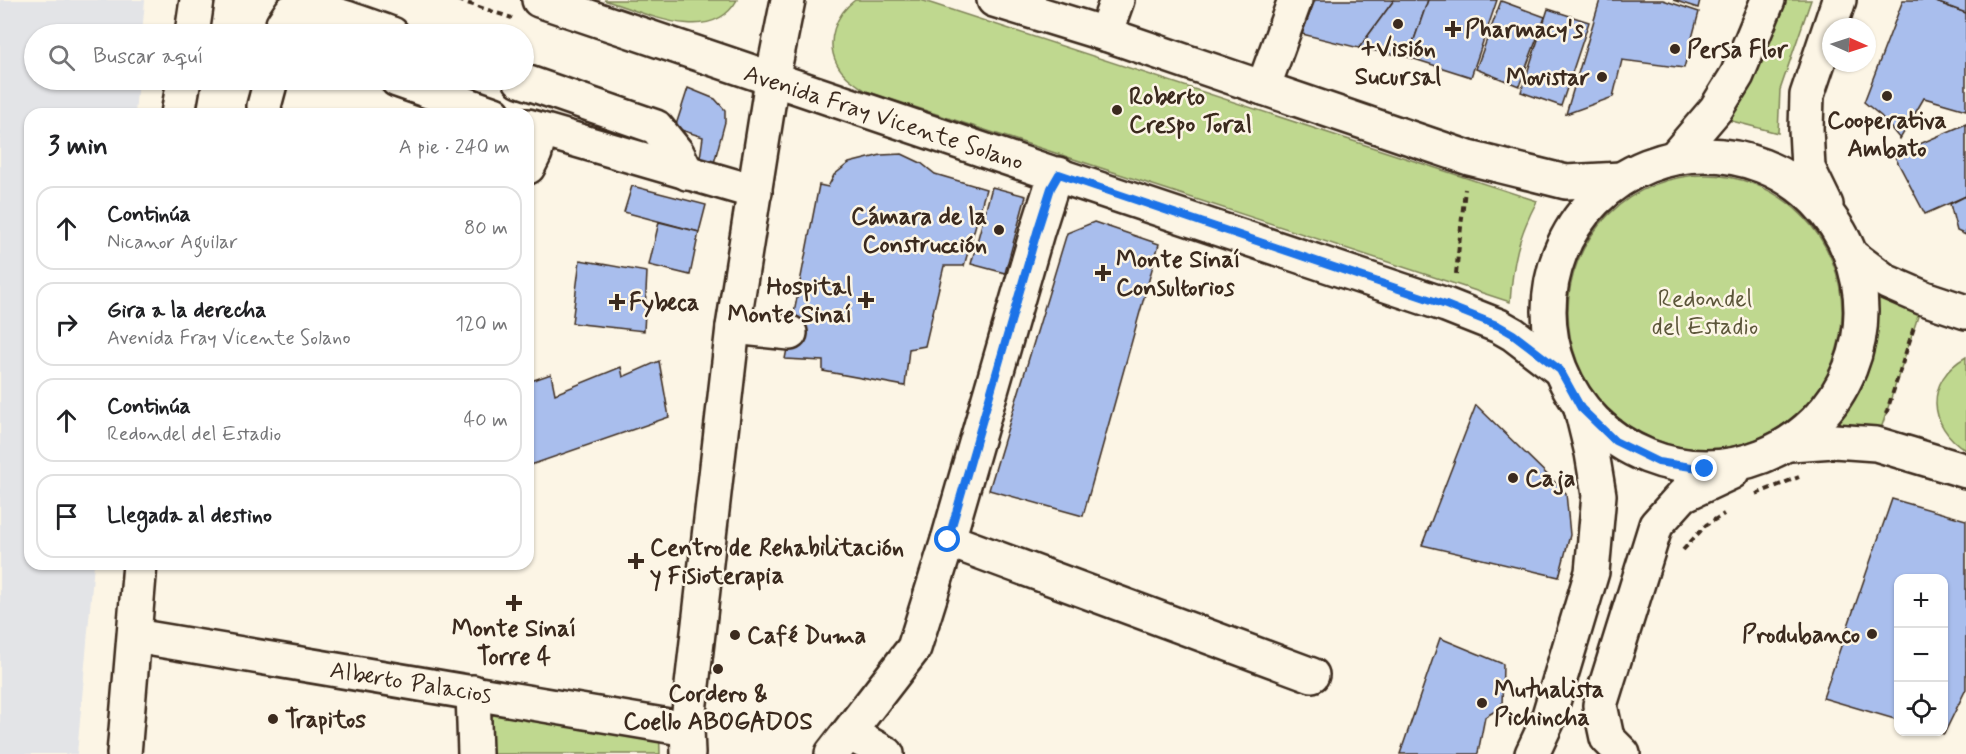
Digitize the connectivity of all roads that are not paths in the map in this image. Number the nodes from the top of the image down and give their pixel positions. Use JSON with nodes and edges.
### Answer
{"nodes":[{"id":1,"x":197,"y":0,"type":"edge"},
{"id":2,"x":539,"y":0,"type":"edge"},
{"id":3,"x":788,"y":0,"type":"edge"},
{"id":4,"x":994,"y":0,"type":"edge"},
{"id":5,"x":1117,"y":0,"type":"edge"},
{"id":6,"x":1295,"y":0,"type":"edge"},
{"id":7,"x":1768,"y":0,"type":"edge"},
{"id":8,"x":1839,"y":0,"type":"edge"},
{"id":9,"x":193,"y":24,"type":"edge"},
{"id":10,"x":283,"y":24,"type":"edge"},
{"id":11,"x":363,"y":24,"type":"edge"},
{"id":12,"x":1105,"y":34,"type":"junction"},
{"id":13,"x":772,"y":80,"type":"junction"},
{"id":14,"x":534,"y":85,"type":"edge"},
{"id":15,"x":1263,"y":88,"type":"junction"},
{"id":16,"x":182,"y":90,"type":"edge"},
{"id":17,"x":268,"y":90,"type":"edge"},
{"id":18,"x":426,"y":90,"type":"edge"},
{"id":19,"x":179,"y":108,"type":"edge"},
{"id":20,"x":264,"y":108,"type":"edge"},
{"id":21,"x":477,"y":108,"type":"edge"},
{"id":22,"x":535,"y":129,"type":"edge"},
{"id":23,"x":534,"y":155,"type":"edge"},
{"id":24,"x":1676,"y":157,"type":"junction"},
{"id":25,"x":687,"y":173,"type":"junction"},
{"id":26,"x":1059,"y":174,"type":"junction"},
{"id":27,"x":1621,"y":179,"type":"junction"},
{"id":28,"x":755,"y":192,"type":"junction"},
{"id":29,"x":1832,"y":218,"type":"junction"},
{"id":30,"x":1852,"y":256,"type":"junction"},
{"id":31,"x":1966,"y":312,"type":"edge"},
{"id":32,"x":733,"y":327,"type":"junction"},
{"id":33,"x":790,"y":333,"type":"dead end"},
{"id":34,"x":1560,"y":370,"type":"junction"},
{"id":35,"x":1581,"y":408,"type":"junction"},
{"id":36,"x":1790,"y":444,"type":"junction"},
{"id":37,"x":1752,"y":462,"type":"junction"},
{"id":38,"x":1966,"y":471,"type":"edge"},
{"id":39,"x":948,"y":540,"type":"junction"},
{"id":40,"x":140,"y":570,"type":"edge"},
{"id":41,"x":135,"y":636,"type":"junction"},
{"id":42,"x":1312,"y":675,"type":"dead end"},
{"id":43,"x":473,"y":692,"type":"junction"},
{"id":44,"x":688,"y":741,"type":"edge"},
{"id":45,"x":841,"y":744,"type":"edge"},
{"id":46,"x":124,"y":754,"type":"edge"},
{"id":47,"x":475,"y":754,"type":"edge"},
{"id":48,"x":887,"y":754,"type":"edge"},
{"id":49,"x":1532,"y":754,"type":"edge"},
{"id":50,"x":1623,"y":754,"type":"edge"}],
"edges":[{"from":1,"to":9,"type":"main road"},
{"from":2,"to":13,"type":"main road","name":"Avenida Fray Vicente Solano"},
{"from":3,"to":13,"type":"main road"},
{"from":4,"to":12,"type":"main road"},
{"from":5,"to":12,"type":"main road"},
{"from":6,"to":15,"type":"main road"},
{"from":7,"to":24,"type":"main road"},
{"from":8,"to":29,"type":"main road"},
{"from":10,"to":11,"type":"main road"},
{"from":12,"to":15,"type":"main road"},
{"from":13,"to":26,"type":"main road","name":"Avenida Fray Vicente Solano"},
{"from":13,"to":28,"type":"main road"},
{"from":14,"to":25,"type":"main road"},
{"from":15,"to":27,"type":"main road"},
{"from":16,"to":19,"type":"main road"},
{"from":17,"to":20,"type":"main road"},
{"from":18,"to":21,"type":"main road"},
{"from":22,"to":23,"type":"main road"},
{"from":22,"to":25,"type":"main road"},
{"from":24,"to":27,"type":"main road"},
{"from":24,"to":29,"type":"main road"},
{"from":25,"to":28,"type":"main road"},
{"from":26,"to":34,"type":"main road","name":"Avenida Fray Vicente Solano"},
{"from":26,"to":39,"type":"main road"},
{"from":27,"to":34,"type":"main road"},
{"from":28,"to":32,"type":"main road"},
{"from":29,"to":30,"type":"main road"},
{"from":30,"to":31,"type":"main road"},
{"from":30,"to":36,"type":"main road"},
{"from":32,"to":33,"type":"main road"},
{"from":32,"to":44,"type":"main road"},
{"from":34,"to":35,"type":"main road"},
{"from":35,"to":37,"type":"main road"},
{"from":35,"to":49,"type":"main road"},
{"from":36,"to":37,"type":"main road"},
{"from":36,"to":38,"type":"main road"},
{"from":37,"to":50,"type":"main road"},
{"from":39,"to":42,"type":"main road"},
{"from":39,"to":45,"type":"main road"},
{"from":40,"to":41,"type":"main road"},
{"from":41,"to":43,"type":"main road","name":"Alberto Palacios"},
{"from":41,"to":46,"type":"main road"},
{"from":43,"to":44,"type":"main road","name":"Alberto Palacios"},
{"from":43,"to":47,"type":"main road"},
{"from":45,"to":48,"type":"main road"}]}
